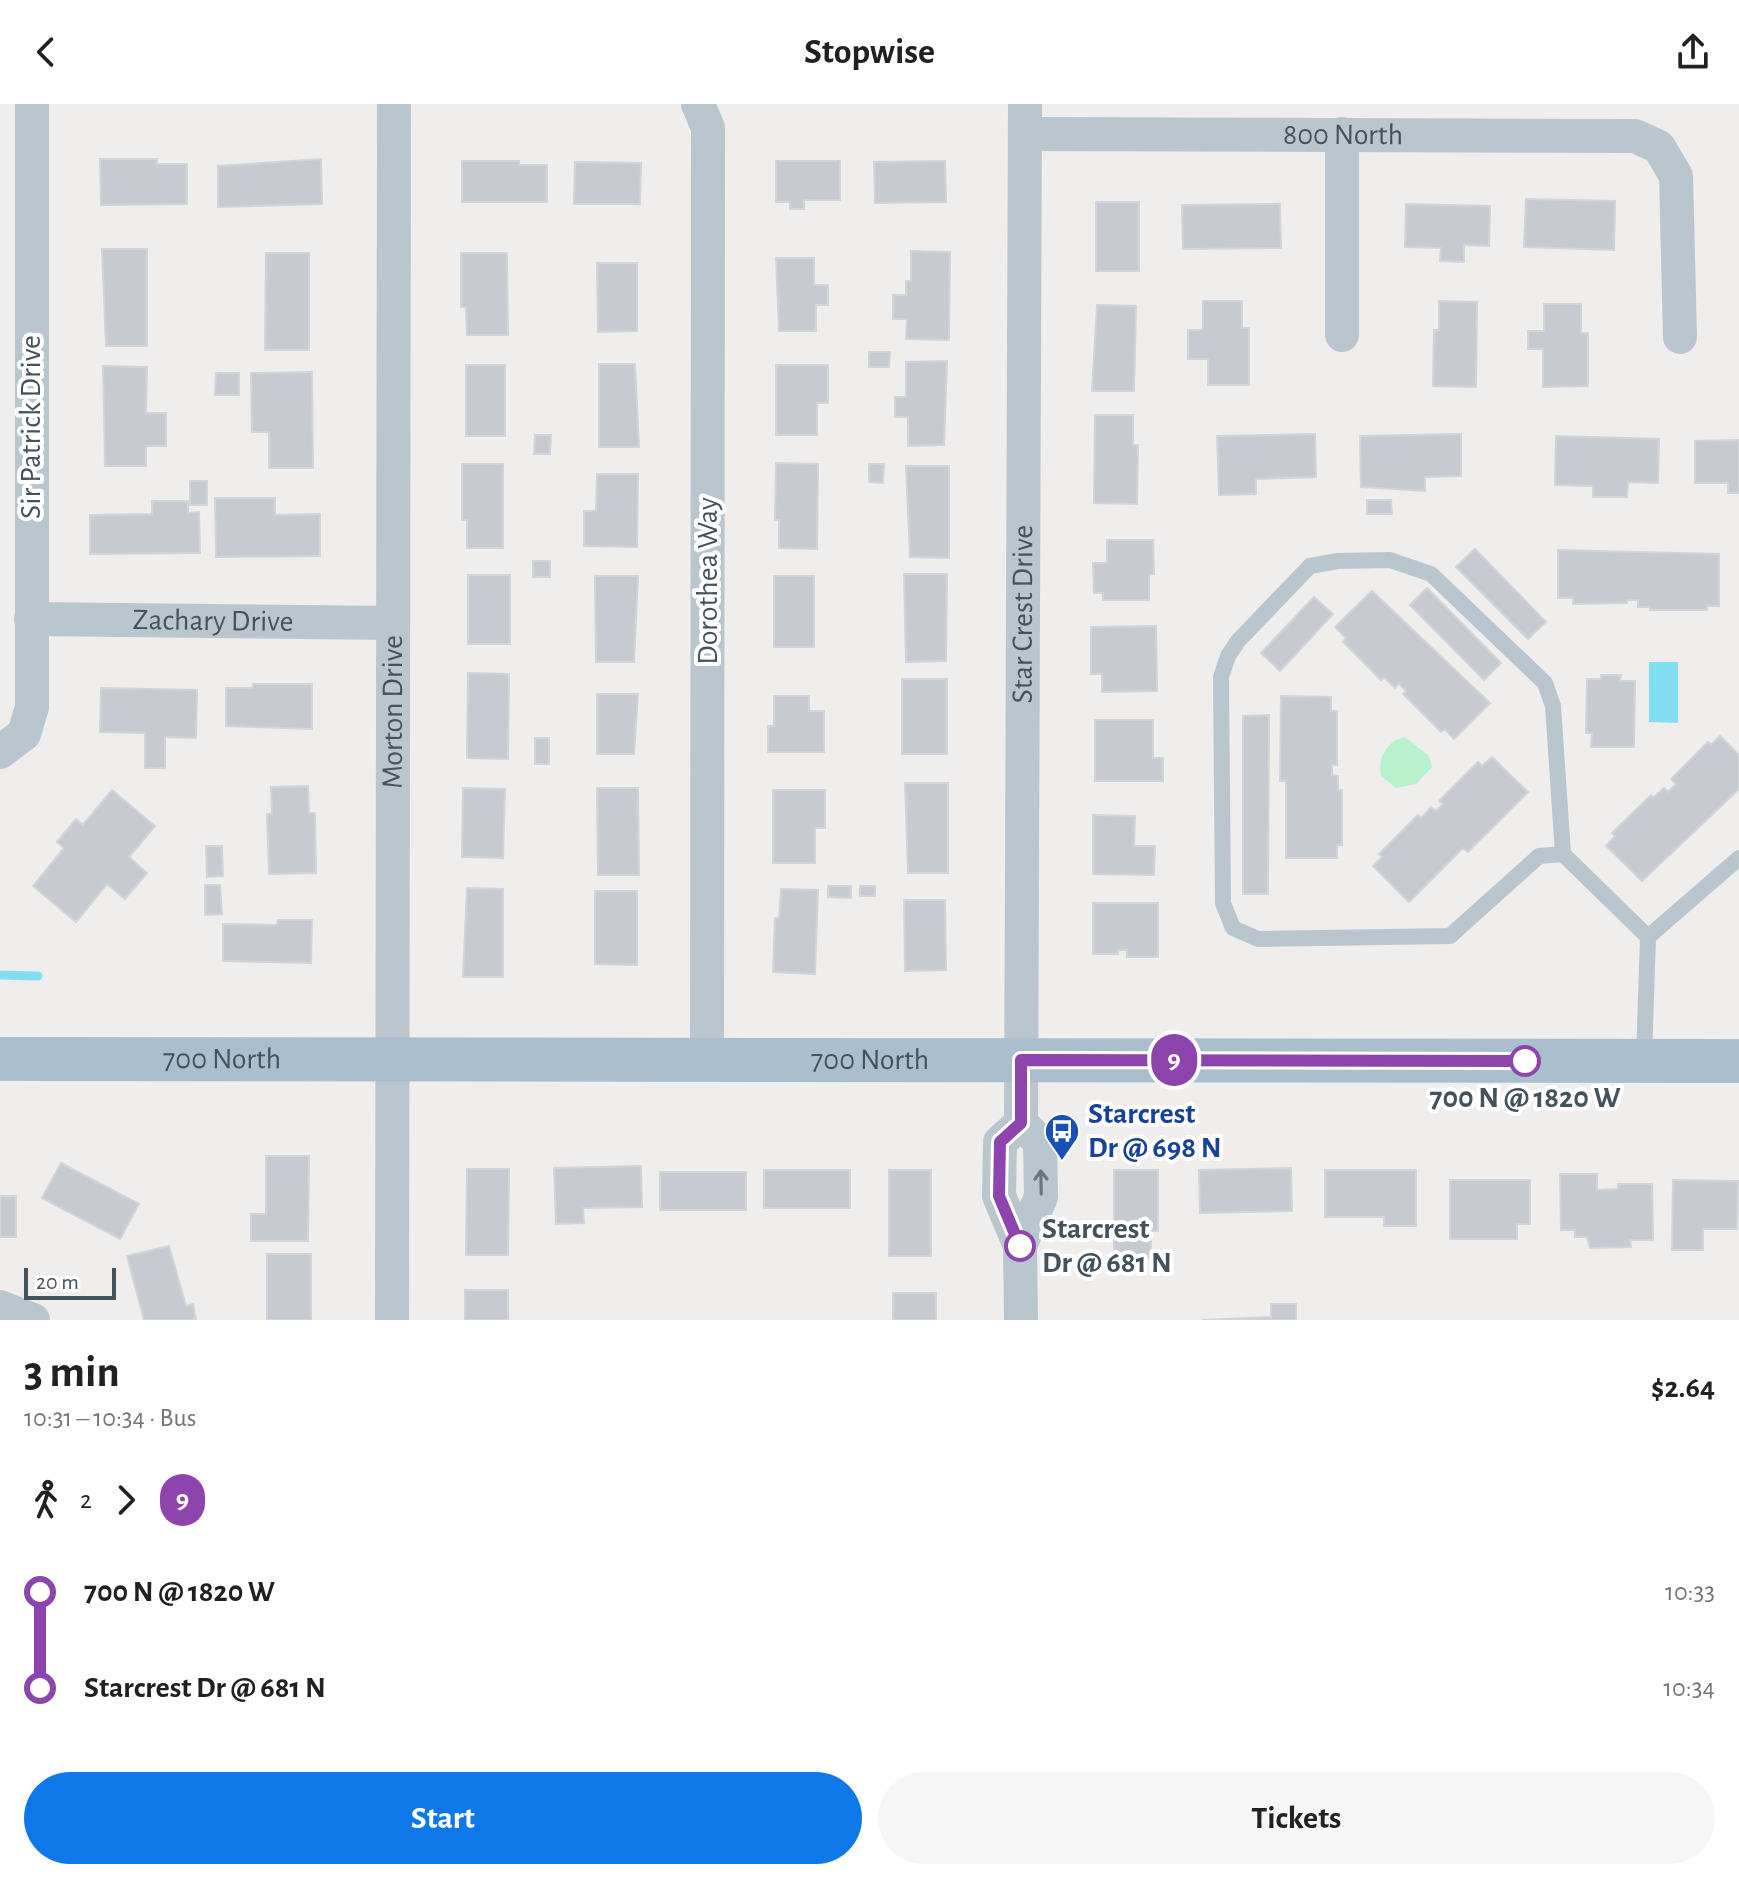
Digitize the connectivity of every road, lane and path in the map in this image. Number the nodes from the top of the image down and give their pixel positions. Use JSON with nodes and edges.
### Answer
{"nodes":[{"id":1,"x":32,"y":104,"type":"edge"},
{"id":2,"x":394,"y":104,"type":"edge"},
{"id":3,"x":698,"y":104,"type":"edge"},
{"id":4,"x":1025,"y":119,"type":"edge"},
{"id":5,"x":1342,"y":134,"type":"junction"},
{"id":6,"x":1342,"y":335,"type":"dead end"},
{"id":7,"x":1680,"y":337,"type":"dead end"},
{"id":8,"x":16,"y":427,"type":"edge"},
{"id":9,"x":31,"y":619,"type":"junction"},
{"id":10,"x":393,"y":623,"type":"junction"},
{"id":11,"x":6,"y":749,"type":"edge"},
{"id":12,"x":1563,"y":854,"type":"junction"},
{"id":13,"x":1739,"y":858,"type":"edge"},
{"id":14,"x":1648,"y":937,"type":"junction"},
{"id":15,"x":0,"y":1059,"type":"edge"},
{"id":16,"x":392,"y":1060,"type":"junction"},
{"id":17,"x":707,"y":1060,"type":"junction"},
{"id":18,"x":1021,"y":1060,"type":"junction"},
{"id":19,"x":1644,"y":1061,"type":"junction"},
{"id":20,"x":1739,"y":1061,"type":"edge"},
{"id":21,"x":0,"y":1307,"type":"edge"},
{"id":22,"x":33,"y":1320,"type":"edge"},
{"id":23,"x":392,"y":1320,"type":"edge"},
{"id":24,"x":1021,"y":1320,"type":"edge"}],
"edges":[{"from":1,"to":8,"type":"street","name":"Sir Patrick Drive"},
{"from":2,"to":10,"type":"street","name":"Morton Drive"},
{"from":3,"to":17,"type":"street","name":"Dorothea Way"},
{"from":4,"to":5,"type":"street","name":"800 North"},
{"from":4,"to":18,"type":"street","name":"Star Crest Drive"},
{"from":5,"to":6,"type":"street"},
{"from":5,"to":7,"type":"street","name":"800 North"},
{"from":8,"to":9,"type":"street","name":"Sir Patrick Drive"},
{"from":9,"to":10,"type":"street","name":"Zachary Drive"},
{"from":9,"to":11,"type":"street","name":"Sir Patrick Drive"},
{"from":10,"to":16,"type":"street","name":"Morton Drive"},
{"from":12,"to":12,"type":"lane"},
{"from":12,"to":14,"type":"lane"},
{"from":13,"to":14,"type":"lane"},
{"from":14,"to":19,"type":"lane"},
{"from":15,"to":16,"type":"main road","name":"700 North"},
{"from":16,"to":17,"type":"main road","name":"700 North"},
{"from":16,"to":23,"type":"street","name":"Morton Drive"},
{"from":17,"to":18,"type":"main road","name":"700 North"},
{"from":18,"to":19,"type":"main road","name":"700 North"},
{"from":18,"to":24,"type":"street","name":"Star Crest Drive"},
{"from":19,"to":20,"type":"main road","name":"700 North"},
{"from":21,"to":22,"type":"street"}]}
